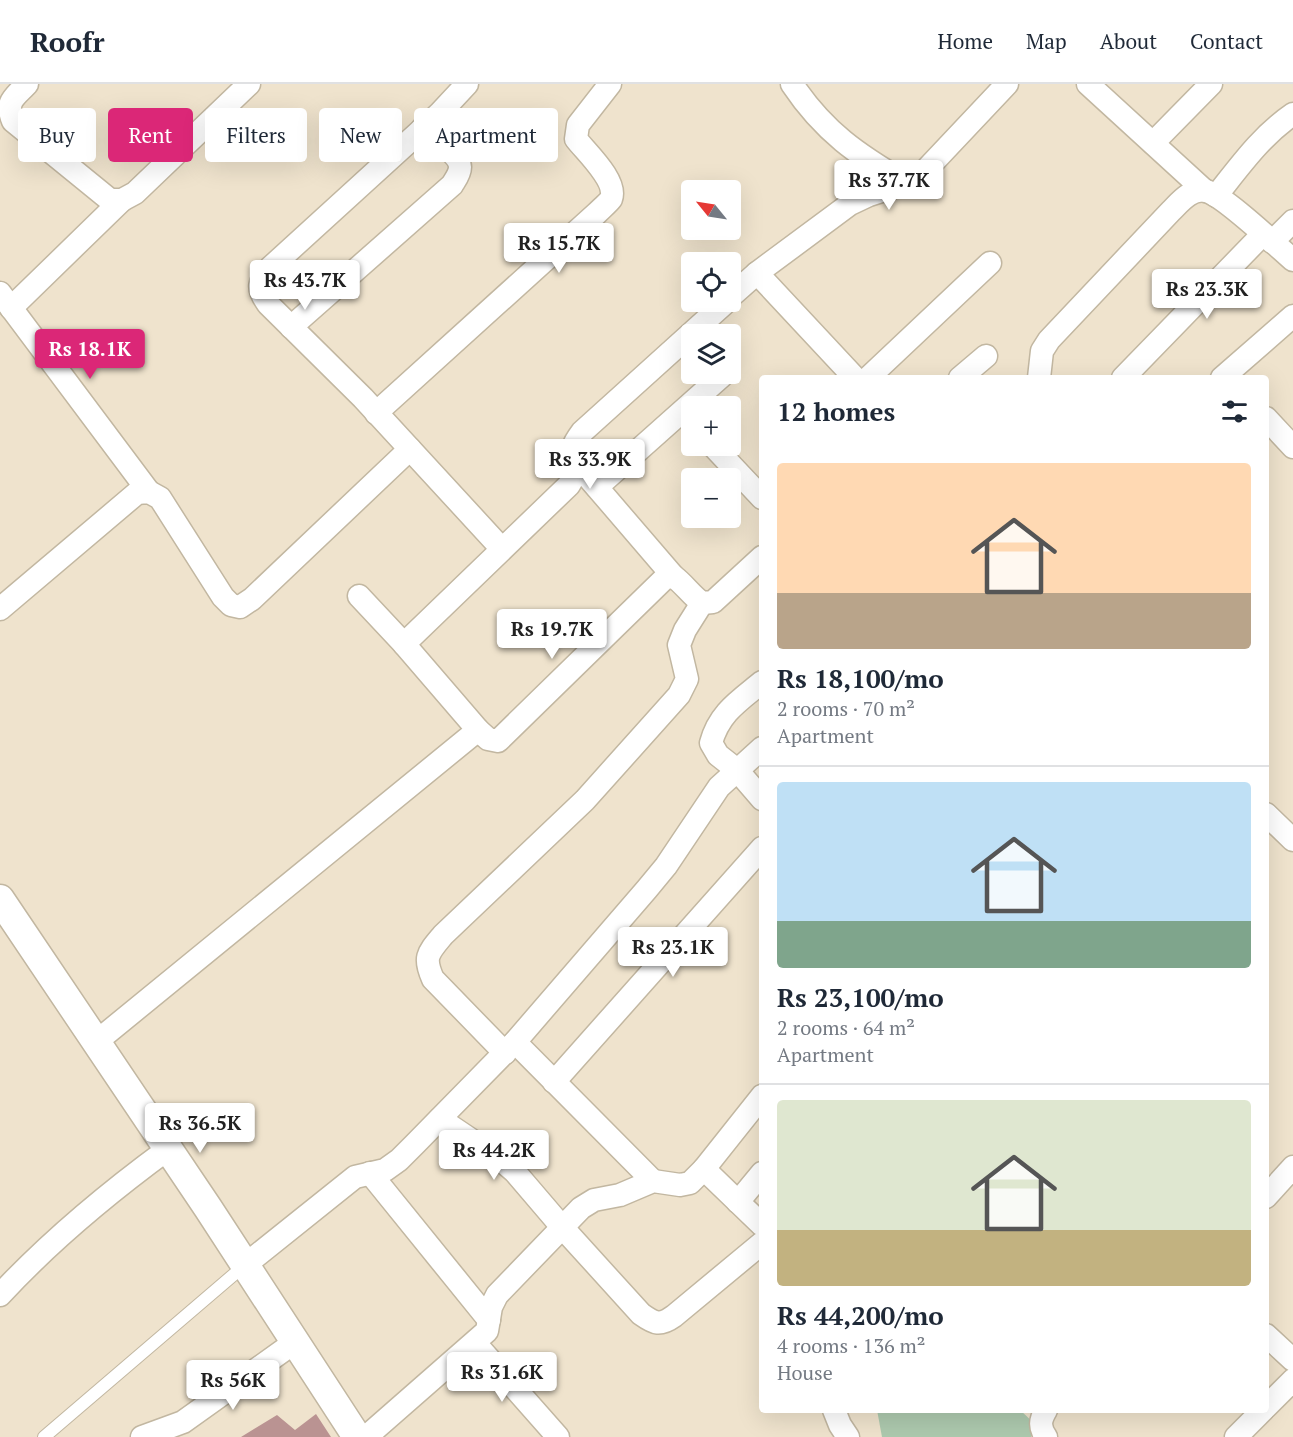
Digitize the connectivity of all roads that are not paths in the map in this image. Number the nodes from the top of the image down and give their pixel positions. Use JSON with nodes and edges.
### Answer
{"nodes":[{"id":1,"x":27,"y":84,"type":"edge"},
{"id":2,"x":249,"y":84,"type":"edge"},
{"id":3,"x":467,"y":84,"type":"edge"},
{"id":4,"x":610,"y":84,"type":"edge"},
{"id":5,"x":792,"y":84,"type":"edge"},
{"id":6,"x":1007,"y":84,"type":"edge"},
{"id":7,"x":1088,"y":84,"type":"edge"},
{"id":8,"x":1210,"y":84,"type":"edge"},
{"id":9,"x":443,"y":108,"type":"edge"},
{"id":10,"x":1293,"y":114,"type":"edge"},
{"id":11,"x":414,"y":136,"type":"edge"},
{"id":12,"x":1153,"y":143,"type":"junction"},
{"id":13,"x":458,"y":162,"type":"edge"},
{"id":14,"x":906,"y":183,"type":"junction"},
{"id":15,"x":1210,"y":194,"type":"junction"},
{"id":16,"x":122,"y":200,"type":"junction"},
{"id":17,"x":1293,"y":221,"type":"edge"},
{"id":18,"x":1268,"y":238,"type":"junction"},
{"id":19,"x":1293,"y":260,"type":"edge"},
{"id":20,"x":990,"y":263,"type":"dead end"},
{"id":21,"x":757,"y":273,"type":"junction"},
{"id":22,"x":741,"y":287,"type":"edge"},
{"id":23,"x":5,"y":300,"type":"edge"},
{"id":24,"x":715,"y":312,"type":"edge"},
{"id":25,"x":1293,"y":316,"type":"edge"},
{"id":26,"x":291,"y":327,"type":"junction"},
{"id":27,"x":986,"y":356,"type":"dead end"},
{"id":28,"x":852,"y":375,"type":"edge"},
{"id":29,"x":871,"y":375,"type":"edge"},
{"id":30,"x":964,"y":375,"type":"edge"},
{"id":31,"x":1039,"y":375,"type":"edge"},
{"id":32,"x":1126,"y":375,"type":"edge"},
{"id":33,"x":1228,"y":375,"type":"edge"},
{"id":34,"x":715,"y":384,"type":"edge"},
{"id":35,"x":705,"y":396,"type":"edge"},
{"id":36,"x":376,"y":413,"type":"junction"},
{"id":37,"x":681,"y":421,"type":"edge"},
{"id":38,"x":1269,"y":421,"type":"edge"},
{"id":39,"x":1293,"y":447,"type":"edge"},
{"id":40,"x":410,"y":449,"type":"junction"},
{"id":41,"x":722,"y":456,"type":"edge"},
{"id":42,"x":575,"y":461,"type":"junction"},
{"id":43,"x":597,"y":486,"type":"junction"},
{"id":44,"x":149,"y":492,"type":"junction"},
{"id":45,"x":759,"y":495,"type":"edge"},
{"id":46,"x":502,"y":549,"type":"junction"},
{"id":47,"x":759,"y":560,"type":"edge"},
{"id":48,"x":673,"y":576,"type":"junction"},
{"id":49,"x":359,"y":596,"type":"dead end"},
{"id":50,"x":702,"y":603,"type":"junction"},
{"id":51,"x":0,"y":609,"type":"edge"},
{"id":52,"x":404,"y":644,"type":"junction"},
{"id":53,"x":759,"y":685,"type":"edge"},
{"id":54,"x":478,"y":730,"type":"junction"},
{"id":55,"x":759,"y":751,"type":"edge"},
{"id":56,"x":737,"y":770,"type":"junction"},
{"id":57,"x":759,"y":796,"type":"edge"},
{"id":58,"x":1269,"y":817,"type":"edge"},
{"id":59,"x":1293,"y":840,"type":"edge"},
{"id":60,"x":759,"y":851,"type":"edge"},
{"id":61,"x":0,"y":899,"type":"edge"},
{"id":62,"x":96,"y":1042,"type":"junction"},
{"id":63,"x":510,"y":1047,"type":"junction"},
{"id":64,"x":554,"y":1082,"type":"junction"},
{"id":65,"x":759,"y":1100,"type":"edge"},
{"id":66,"x":440,"y":1119,"type":"junction"},
{"id":67,"x":168,"y":1149,"type":"junction"},
{"id":68,"x":1293,"y":1167,"type":"edge"},
{"id":69,"x":704,"y":1169,"type":"junction"},
{"id":70,"x":370,"y":1173,"type":"junction"},
{"id":71,"x":759,"y":1177,"type":"edge"},
{"id":72,"x":653,"y":1181,"type":"junction"},
{"id":73,"x":1269,"y":1194,"type":"edge"},
{"id":74,"x":738,"y":1202,"type":"junction"},
{"id":75,"x":759,"y":1222,"type":"edge"},
{"id":76,"x":562,"y":1227,"type":"junction"},
{"id":77,"x":759,"y":1245,"type":"edge"},
{"id":78,"x":245,"y":1265,"type":"junction"},
{"id":79,"x":0,"y":1295,"type":"edge"},
{"id":80,"x":489,"y":1320,"type":"junction"},
{"id":81,"x":1269,"y":1338,"type":"edge"},
{"id":82,"x":295,"y":1342,"type":"junction"},
{"id":83,"x":475,"y":1343,"type":"junction"},
{"id":84,"x":1292,"y":1357,"type":"edge"},
{"id":85,"x":1293,"y":1380,"type":"edge"},
{"id":86,"x":1269,"y":1403,"type":"edge"},
{"id":87,"x":835,"y":1413,"type":"edge"},
{"id":88,"x":1044,"y":1413,"type":"edge"},
{"id":89,"x":1259,"y":1413,"type":"edge"},
{"id":90,"x":44,"y":1437,"type":"edge"},
{"id":91,"x":142,"y":1437,"type":"edge"},
{"id":92,"x":357,"y":1437,"type":"edge"},
{"id":93,"x":366,"y":1437,"type":"edge"},
{"id":94,"x":558,"y":1437,"type":"edge"},
{"id":95,"x":849,"y":1437,"type":"edge"},
{"id":96,"x":1046,"y":1437,"type":"edge"},
{"id":97,"x":1236,"y":1437,"type":"edge"}],
"edges":[{"from":1,"to":16,"type":"street"},
{"from":2,"to":16,"type":"street"},
{"from":3,"to":9,"type":"street"},
{"from":4,"to":36,"type":"street"},
{"from":5,"to":14,"type":"street"},
{"from":6,"to":14,"type":"street"},
{"from":7,"to":12,"type":"street"},
{"from":8,"to":12,"type":"street"},
{"from":10,"to":15,"type":"street"},
{"from":11,"to":26,"type":"street"},
{"from":12,"to":15,"type":"street"},
{"from":13,"to":26,"type":"street"},
{"from":14,"to":21,"type":"street"},
{"from":15,"to":18,"type":"street"},
{"from":15,"to":31,"type":"street"},
{"from":16,"to":23,"type":"street"},
{"from":17,"to":18,"type":"street"},
{"from":18,"to":19,"type":"street"},
{"from":18,"to":32,"type":"street"},
{"from":20,"to":29,"type":"street"},
{"from":21,"to":22,"type":"street"},
{"from":21,"to":28,"type":"street"},
{"from":23,"to":44,"type":"street"},
{"from":24,"to":42,"type":"street"},
{"from":25,"to":33,"type":"street"},
{"from":26,"to":36,"type":"street"},
{"from":27,"to":30,"type":"street"},
{"from":34,"to":35,"type":"street"},
{"from":36,"to":40,"type":"street"},
{"from":37,"to":43,"type":"street"},
{"from":38,"to":39,"type":"street"},
{"from":40,"to":44,"type":"street"},
{"from":40,"to":46,"type":"street"},
{"from":41,"to":45,"type":"street"},
{"from":42,"to":43,"type":"street"},
{"from":42,"to":46,"type":"street"},
{"from":43,"to":48,"type":"street"},
{"from":44,"to":51,"type":"street"},
{"from":46,"to":52,"type":"street"},
{"from":47,"to":50,"type":"street"},
{"from":48,"to":50,"type":"street"},
{"from":48,"to":54,"type":"street"},
{"from":49,"to":52,"type":"street"},
{"from":50,"to":63,"type":"street"},
{"from":52,"to":54,"type":"street"},
{"from":53,"to":56,"type":"street"},
{"from":54,"to":62,"type":"street"},
{"from":55,"to":56,"type":"street"},
{"from":56,"to":57,"type":"street"},
{"from":56,"to":63,"type":"street"},
{"from":58,"to":59,"type":"street"},
{"from":60,"to":64,"type":"street"},
{"from":61,"to":62,"type":"street"},
{"from":62,"to":67,"type":"street"},
{"from":63,"to":64,"type":"street"},
{"from":63,"to":66,"type":"street"},
{"from":64,"to":72,"type":"street"},
{"from":65,"to":69,"type":"street"},
{"from":66,"to":70,"type":"street"},
{"from":66,"to":76,"type":"street"},
{"from":67,"to":78,"type":"street"},
{"from":67,"to":79,"type":"street"},
{"from":68,"to":73,"type":"street"},
{"from":69,"to":72,"type":"street"},
{"from":69,"to":74,"type":"street"},
{"from":70,"to":78,"type":"street"},
{"from":70,"to":80,"type":"street"},
{"from":71,"to":74,"type":"street"},
{"from":72,"to":76,"type":"street"},
{"from":74,"to":75,"type":"street"},
{"from":76,"to":77,"type":"street"},
{"from":76,"to":80,"type":"street"},
{"from":78,"to":82,"type":"street"},
{"from":78,"to":90,"type":"lane"},
{"from":80,"to":83,"type":"street"},
{"from":81,"to":84,"type":"street"},
{"from":82,"to":91,"type":"street"},
{"from":82,"to":92,"type":"street"},
{"from":83,"to":93,"type":"street"},
{"from":83,"to":94,"type":"street"},
{"from":85,"to":86,"type":"street"},
{"from":87,"to":95,"type":"street"},
{"from":88,"to":96,"type":"street"},
{"from":89,"to":97,"type":"street"}]}
